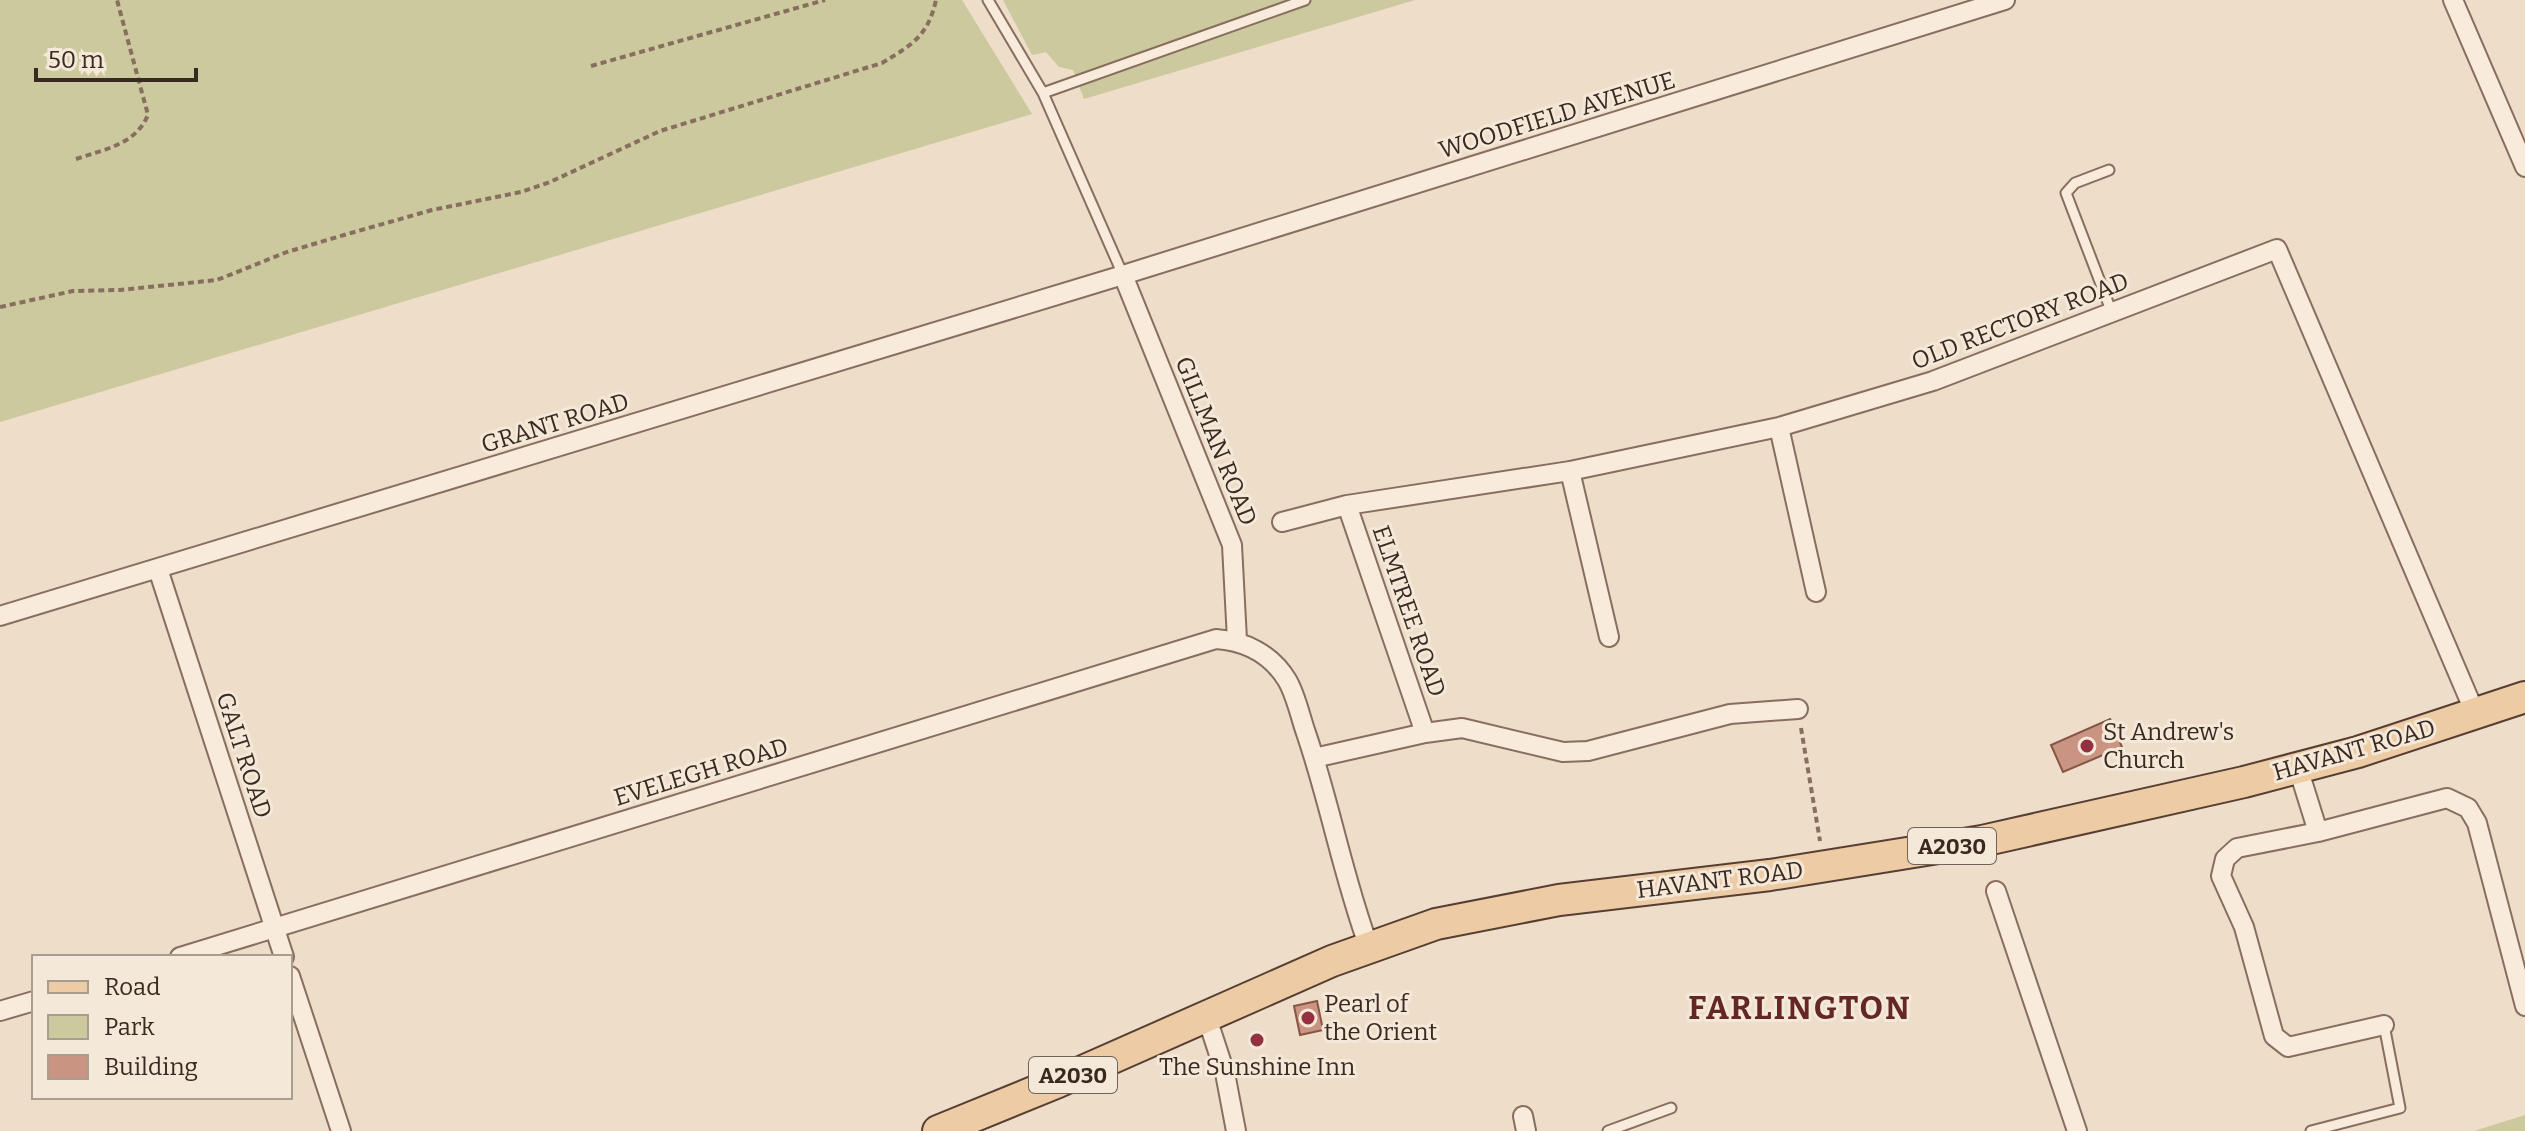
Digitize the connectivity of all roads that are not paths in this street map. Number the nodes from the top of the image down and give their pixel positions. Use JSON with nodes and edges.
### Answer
{"nodes":[{"id":1,"x":988,"y":0,"type":"edge"},
{"id":2,"x":1305,"y":0,"type":"edge"},
{"id":3,"x":2005,"y":0,"type":"edge"},
{"id":4,"x":2453,"y":0,"type":"edge"},
{"id":5,"x":1043,"y":93,"type":"junction"},
{"id":6,"x":2525,"y":167,"type":"edge"},
{"id":7,"x":2109,"y":170,"type":"dead end"},
{"id":8,"x":1123,"y":275,"type":"junction"},
{"id":9,"x":2112,"y":313,"type":"junction"},
{"id":10,"x":1779,"y":427,"type":"junction"},
{"id":11,"x":1570,"y":471,"type":"junction"},
{"id":12,"x":1347,"y":505,"type":"junction"},
{"id":13,"x":1282,"y":522,"type":"dead end"},
{"id":14,"x":158,"y":569,"type":"junction"},
{"id":15,"x":1816,"y":592,"type":"dead end"},
{"id":16,"x":0,"y":616,"type":"edge"},
{"id":17,"x":1609,"y":637,"type":"dead end"},
{"id":18,"x":1237,"y":640,"type":"junction"},
{"id":19,"x":2525,"y":697,"type":"edge"},
{"id":20,"x":1798,"y":709,"type":"road end"},
{"id":21,"x":2475,"y":713,"type":"junction"},
{"id":22,"x":1425,"y":733,"type":"junction"},
{"id":23,"x":1314,"y":758,"type":"junction"},
{"id":24,"x":2298,"y":768,"type":"junction"},
{"id":25,"x":2318,"y":832,"type":"junction"},
{"id":26,"x":1996,"y":891,"type":"dead end"},
{"id":27,"x":275,"y":929,"type":"junction"},
{"id":28,"x":1369,"y":947,"type":"junction"},
{"id":29,"x":187,"y":955,"type":"edge"},
{"id":30,"x":283,"y":955,"type":"edge"},
{"id":31,"x":292,"y":982,"type":"edge"},
{"id":32,"x":32,"y":1002,"type":"edge"},
{"id":33,"x":2525,"y":1006,"type":"edge"},
{"id":34,"x":0,"y":1011,"type":"edge"},
{"id":35,"x":1207,"y":1018,"type":"junction"},
{"id":36,"x":2384,"y":1025,"type":"joint"},
{"id":37,"x":1671,"y":1108,"type":"dead end"},
{"id":38,"x":341,"y":1131,"type":"edge"},
{"id":39,"x":938,"y":1131,"type":"edge"},
{"id":40,"x":1236,"y":1131,"type":"edge"},
{"id":41,"x":1608,"y":1131,"type":"edge"},
{"id":42,"x":2077,"y":1131,"type":"edge"},
{"id":43,"x":2311,"y":1131,"type":"edge"}],
"edges":[{"from":1,"to":5,"type":"lane","name":"GILLMAN ROAD"},
{"from":2,"to":5,"type":"lane"},
{"from":3,"to":8,"type":"street","name":"WOODFIELD AVENUE"},
{"from":4,"to":6,"type":"street"},
{"from":5,"to":8,"type":"lane","name":"GILLMAN ROAD"},
{"from":7,"to":9,"type":"lane"},
{"from":8,"to":14,"type":"street","name":"GRANT ROAD"},
{"from":8,"to":18,"type":"street","name":"GILLMAN ROAD"},
{"from":9,"to":10,"type":"street","name":"OLD RECTORY ROAD"},
{"from":9,"to":21,"type":"street","name":"OLD RECTORY ROAD"},
{"from":10,"to":11,"type":"street","name":"OLD RECTORY ROAD"},
{"from":10,"to":15,"type":"street"},
{"from":11,"to":12,"type":"street","name":"OLD RECTORY ROAD"},
{"from":11,"to":17,"type":"street"},
{"from":12,"to":13,"type":"street","name":"OLD RECTORY ROAD"},
{"from":12,"to":22,"type":"street","name":"ELMTREE ROAD"},
{"from":14,"to":16,"type":"street","name":"GRANT ROAD"},
{"from":14,"to":27,"type":"street","name":"GALT ROAD"},
{"from":18,"to":23,"type":"street"},
{"from":18,"to":27,"type":"street","name":"EVELEGH ROAD"},
{"from":19,"to":21,"type":"main road","name":"HAVANT ROAD","number":"A2030"},
{"from":20,"to":22,"type":"street"},
{"from":21,"to":24,"type":"main road","name":"HAVANT ROAD","number":"A2030"},
{"from":22,"to":23,"type":"street"},
{"from":23,"to":28,"type":"street"},
{"from":24,"to":25,"type":"street"},
{"from":24,"to":28,"type":"main road","name":"HAVANT ROAD","number":"A2030"},
{"from":25,"to":33,"type":"street"},
{"from":25,"to":36,"type":"street"},
{"from":26,"to":42,"type":"street"},
{"from":27,"to":29,"type":"street","name":"EVELEGH ROAD"},
{"from":27,"to":30,"type":"street","name":"GALT ROAD"},
{"from":28,"to":35,"type":"main road","name":"HAVANT ROAD","number":"A2030"},
{"from":31,"to":38,"type":"street"},
{"from":32,"to":34,"type":"street"},
{"from":35,"to":39,"type":"main road","name":"HAVANT ROAD","number":"A2030"},
{"from":35,"to":40,"type":"street"},
{"from":36,"to":43,"type":"lane"},
{"from":37,"to":41,"type":"lane"}]}
